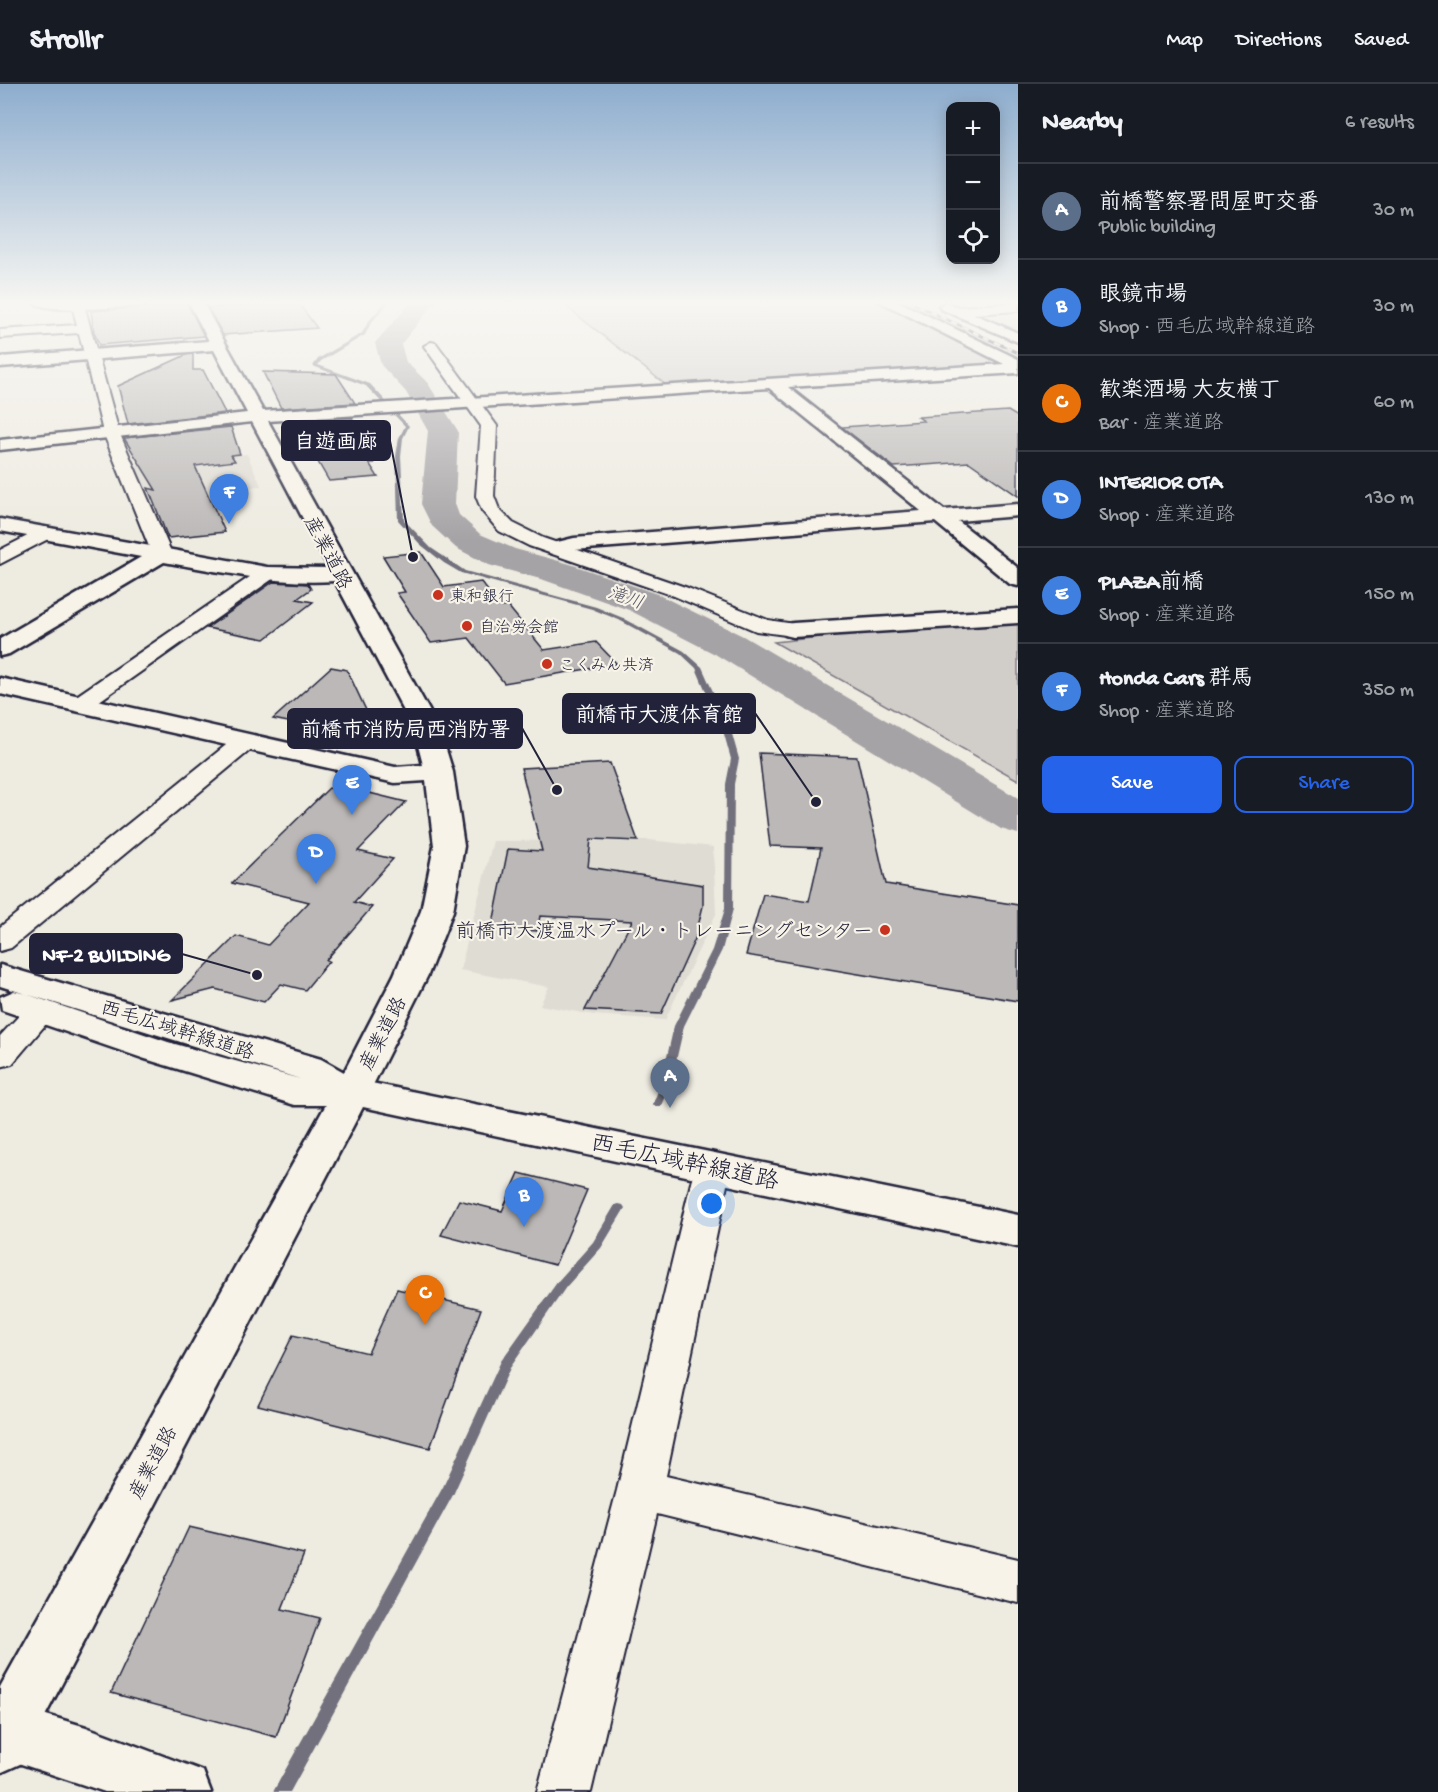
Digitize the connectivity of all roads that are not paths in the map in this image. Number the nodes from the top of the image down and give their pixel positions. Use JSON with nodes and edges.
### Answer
{"nodes":[{"id":1,"x":98,"y":381,"type":"edge"},
{"id":2,"x":238,"y":381,"type":"edge"},
{"id":3,"x":453,"y":381,"type":"edge"},
{"id":4,"x":821,"y":381,"type":"edge"},
{"id":5,"x":774,"y":384,"type":"junction"},
{"id":6,"x":467,"y":404,"type":"junction"},
{"id":7,"x":257,"y":416,"type":"junction"},
{"id":8,"x":111,"y":432,"type":"junction"},
{"id":9,"x":0,"y":445,"type":"edge"},
{"id":10,"x":1018,"y":510,"type":"edge"},
{"id":11,"x":938,"y":516,"type":"junction"},
{"id":12,"x":0,"y":525,"type":"edge"},
{"id":13,"x":45,"y":533,"type":"junction"},
{"id":14,"x":556,"y":548,"type":"junction"},
{"id":15,"x":162,"y":554,"type":"junction"},
{"id":16,"x":0,"y":558,"type":"edge"},
{"id":17,"x":267,"y":574,"type":"junction"},
{"id":18,"x":341,"y":574,"type":"junction"},
{"id":19,"x":1018,"y":579,"type":"edge"},
{"id":20,"x":1018,"y":616,"type":"edge"},
{"id":21,"x":793,"y":630,"type":"joint"},
{"id":22,"x":0,"y":650,"type":"edge"},
{"id":23,"x":0,"y":686,"type":"edge"},
{"id":24,"x":80,"y":704,"type":"junction"},
{"id":25,"x":245,"y":742,"type":"junction"},
{"id":26,"x":439,"y":772,"type":"junction"},
{"id":27,"x":0,"y":942,"type":"edge"},
{"id":28,"x":0,"y":975,"type":"edge"},
{"id":29,"x":0,"y":998,"type":"edge"},
{"id":30,"x":41,"y":1011,"type":"junction"},
{"id":31,"x":0,"y":1056,"type":"edge"},
{"id":32,"x":352,"y":1092,"type":"junction"},
{"id":33,"x":713,"y":1166,"type":"junction"},
{"id":34,"x":1018,"y":1231,"type":"edge"},
{"id":35,"x":640,"y":1490,"type":"junction"},
{"id":36,"x":1018,"y":1581,"type":"edge"},
{"id":37,"x":2,"y":1735,"type":"edge"},
{"id":38,"x":182,"y":1792,"type":"edge"},
{"id":39,"x":564,"y":1792,"type":"edge"}],
"edges":[{"from":1,"to":8,"type":"street"},
{"from":2,"to":7,"type":"street","name":"産業道路"},
{"from":3,"to":6,"type":"street"},
{"from":4,"to":5,"type":"street"},
{"from":5,"to":6,"type":"street"},
{"from":5,"to":11,"type":"street"},
{"from":6,"to":7,"type":"street"},
{"from":6,"to":14,"type":"street"},
{"from":7,"to":8,"type":"street"},
{"from":7,"to":18,"type":"street","name":"産業道路"},
{"from":8,"to":9,"type":"street"},
{"from":8,"to":15,"type":"street"},
{"from":10,"to":11,"type":"street"},
{"from":11,"to":14,"type":"street"},
{"from":11,"to":19,"type":"street"},
{"from":12,"to":13,"type":"street"},
{"from":13,"to":15,"type":"street"},
{"from":13,"to":16,"type":"street"},
{"from":14,"to":21,"type":"street"},
{"from":15,"to":17,"type":"street"},
{"from":15,"to":22,"type":"street"},
{"from":17,"to":18,"type":"street"},
{"from":17,"to":24,"type":"street"},
{"from":18,"to":26,"type":"street","name":"産業道路"},
{"from":20,"to":21,"type":"street"},
{"from":23,"to":24,"type":"street"},
{"from":24,"to":25,"type":"street"},
{"from":25,"to":26,"type":"street"},
{"from":25,"to":27,"type":"street"},
{"from":26,"to":32,"type":"street","name":"産業道路"},
{"from":28,"to":32,"type":"street","name":"西毛広域幹線道路"},
{"from":29,"to":30,"type":"street","name":"西毛広域幹線道路"},
{"from":30,"to":31,"type":"street"},
{"from":30,"to":32,"type":"street","name":"西毛広域幹線道路"},
{"from":32,"to":33,"type":"street","name":"西毛広域幹線道路"},
{"from":32,"to":37,"type":"street","name":"産業道路"},
{"from":33,"to":34,"type":"street","name":"西毛広域幹線道路"},
{"from":33,"to":35,"type":"street"},
{"from":35,"to":36,"type":"street"},
{"from":35,"to":39,"type":"street"},
{"from":37,"to":38,"type":"street"}]}
